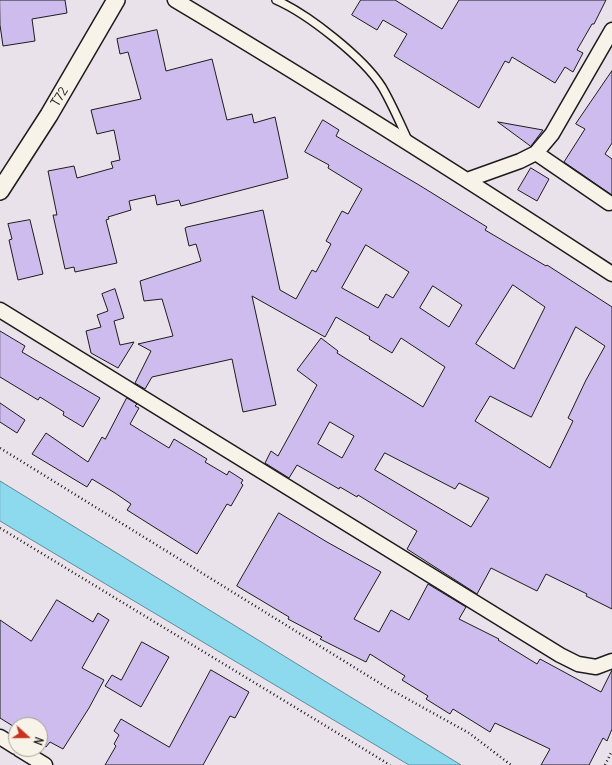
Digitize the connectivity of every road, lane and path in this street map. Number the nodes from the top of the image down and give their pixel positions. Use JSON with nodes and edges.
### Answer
{"nodes":[{"id":1,"x":116,"y":0,"type":"edge"},
{"id":2,"x":175,"y":0,"type":"edge"},
{"id":3,"x":276,"y":0,"type":"edge"},
{"id":4,"x":612,"y":30,"type":"edge"},
{"id":5,"x":409,"y":142,"type":"junction"},
{"id":6,"x":536,"y":152,"type":"junction"},
{"id":7,"x":467,"y":180,"type":"junction"},
{"id":8,"x":0,"y":191,"type":"edge"},
{"id":9,"x":608,"y":203,"type":"dead end"},
{"id":10,"x":612,"y":274,"type":"edge"},
{"id":11,"x":0,"y":310,"type":"edge"},
{"id":12,"x":0,"y":448,"type":"edge"},
{"id":13,"x":0,"y":528,"type":"edge"},
{"id":14,"x":612,"y":661,"type":"edge"},
{"id":15,"x":612,"y":751,"type":"edge"},
{"id":16,"x":32,"y":757,"type":"edge"},
{"id":17,"x":45,"y":765,"type":"edge"},
{"id":18,"x":390,"y":765,"type":"edge"},
{"id":19,"x":511,"y":765,"type":"edge"},
{"id":20,"x":604,"y":765,"type":"edge"}],
"edges":[{"from":1,"to":8,"type":"street","name":"T72"},
{"from":2,"to":5,"type":"street"},
{"from":3,"to":5,"type":"lane"},
{"from":4,"to":6,"type":"street"},
{"from":5,"to":7,"type":"street"},
{"from":6,"to":7,"type":"street"},
{"from":6,"to":9,"type":"street"},
{"from":7,"to":10,"type":"street"},
{"from":11,"to":14,"type":"street"},
{"from":12,"to":19,"type":"path"},
{"from":13,"to":18,"type":"path"},
{"from":15,"to":20,"type":"path"},
{"from":16,"to":17,"type":"street"}]}
